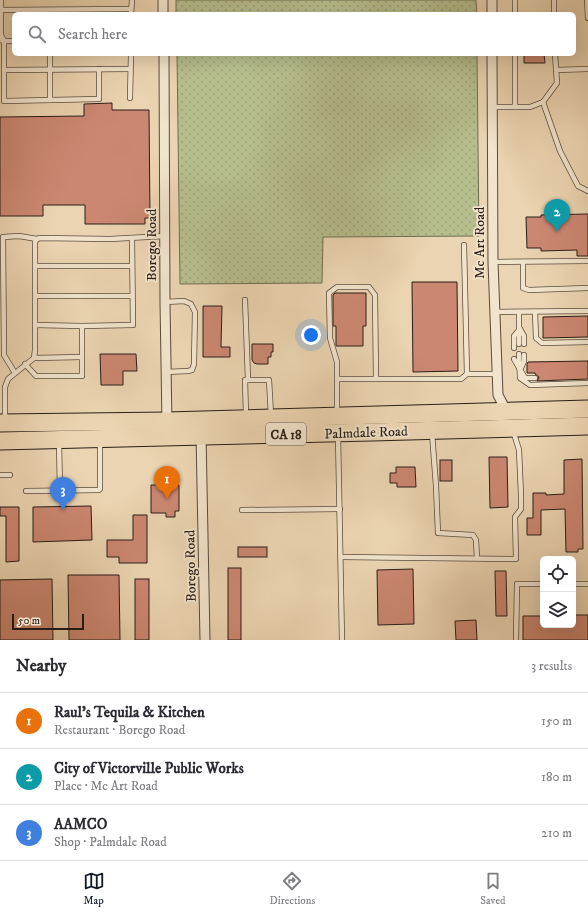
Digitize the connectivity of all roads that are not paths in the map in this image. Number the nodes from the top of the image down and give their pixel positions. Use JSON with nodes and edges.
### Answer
{"nodes":[{"id":1,"x":1,"y":0,"type":"edge"},
{"id":2,"x":132,"y":0,"type":"edge"},
{"id":3,"x":163,"y":0,"type":"edge"},
{"id":4,"x":492,"y":0,"type":"edge"},
{"id":5,"x":515,"y":0,"type":"edge"},
{"id":6,"x":554,"y":0,"type":"edge"},
{"id":7,"x":587,"y":0,"type":"edge"},
{"id":8,"x":1,"y":10,"type":"junction"},
{"id":9,"x":131,"y":12,"type":"edge"},
{"id":10,"x":164,"y":12,"type":"edge"},
{"id":11,"x":492,"y":12,"type":"edge"},
{"id":12,"x":515,"y":12,"type":"edge"},
{"id":13,"x":554,"y":12,"type":"edge"},
{"id":14,"x":588,"y":18,"type":"edge"},
{"id":15,"x":12,"y":40,"type":"edge"},
{"id":16,"x":2,"y":41,"type":"edge"},
{"id":17,"x":50,"y":56,"type":"edge"},
{"id":18,"x":131,"y":56,"type":"edge"},
{"id":19,"x":164,"y":56,"type":"edge"},
{"id":20,"x":492,"y":56,"type":"edge"},
{"id":21,"x":515,"y":56,"type":"edge"},
{"id":22,"x":555,"y":56,"type":"edge"},
{"id":23,"x":99,"y":69,"type":"junction"},
{"id":24,"x":130,"y":69,"type":"junction"},
{"id":25,"x":588,"y":69,"type":"edge"},
{"id":26,"x":4,"y":70,"type":"junction"},
{"id":27,"x":50,"y":70,"type":"junction"},
{"id":28,"x":556,"y":70,"type":"junction"},
{"id":29,"x":130,"y":98,"type":"dead end"},
{"id":30,"x":50,"y":100,"type":"junction"},
{"id":31,"x":543,"y":102,"type":"junction"},
{"id":32,"x":493,"y":107,"type":"junction"},
{"id":33,"x":515,"y":107,"type":"junction"},
{"id":34,"x":588,"y":191,"type":"edge"},
{"id":35,"x":165,"y":236,"type":"junction"},
{"id":36,"x":132,"y":238,"type":"junction"},
{"id":37,"x":37,"y":239,"type":"junction"},
{"id":38,"x":464,"y":245,"type":"dead end"},
{"id":39,"x":588,"y":261,"type":"edge"},
{"id":40,"x":493,"y":262,"type":"junction"},
{"id":41,"x":523,"y":262,"type":"junction"},
{"id":42,"x":35,"y":266,"type":"junction"},
{"id":43,"x":132,"y":266,"type":"junction"},
{"id":44,"x":588,"y":288,"type":"edge"},
{"id":45,"x":35,"y":296,"type":"junction"},
{"id":46,"x":132,"y":296,"type":"junction"},
{"id":47,"x":246,"y":300,"type":"dead end"},
{"id":48,"x":165,"y":302,"type":"junction"},
{"id":49,"x":588,"y":311,"type":"edge"},
{"id":50,"x":494,"y":312,"type":"junction"},
{"id":51,"x":520,"y":312,"type":"junction"},
{"id":52,"x":535,"y":312,"type":"junction"},
{"id":53,"x":35,"y":325,"type":"junction"},
{"id":54,"x":82,"y":326,"type":"junction"},
{"id":55,"x":520,"y":329,"type":"junction"},
{"id":56,"x":588,"y":342,"type":"edge"},
{"id":57,"x":522,"y":344,"type":"dead end"},
{"id":58,"x":514,"y":348,"type":"dead end"},
{"id":59,"x":522,"y":355,"type":"dead end"},
{"id":60,"x":82,"y":357,"type":"junction"},
{"id":61,"x":34,"y":358,"type":"junction"},
{"id":62,"x":514,"y":359,"type":"dead end"},
{"id":63,"x":25,"y":364,"type":"junction"},
{"id":64,"x":520,"y":370,"type":"junction"},
{"id":65,"x":166,"y":372,"type":"junction"},
{"id":66,"x":15,"y":373,"type":"junction"},
{"id":67,"x":466,"y":374,"type":"junction"},
{"id":68,"x":497,"y":374,"type":"junction"},
{"id":69,"x":535,"y":378,"type":"dead end"},
{"id":70,"x":337,"y":379,"type":"junction"},
{"id":71,"x":376,"y":379,"type":"junction"},
{"id":72,"x":247,"y":380,"type":"junction"},
{"id":73,"x":588,"y":383,"type":"edge"},
{"id":74,"x":588,"y":409,"type":"edge"},
{"id":75,"x":507,"y":411,"type":"junction"},
{"id":76,"x":338,"y":416,"type":"junction"},
{"id":77,"x":246,"y":418,"type":"junction"},
{"id":78,"x":272,"y":418,"type":"junction"},
{"id":79,"x":3,"y":423,"type":"edge"},
{"id":80,"x":588,"y":426,"type":"edge"},
{"id":81,"x":201,"y":428,"type":"junction"},
{"id":82,"x":512,"y":428,"type":"junction"},
{"id":83,"x":167,"y":429,"type":"junction"},
{"id":84,"x":432,"y":430,"type":"junction"},
{"id":85,"x":588,"y":431,"type":"edge"},
{"id":86,"x":338,"y":433,"type":"junction"},
{"id":87,"x":100,"y":438,"type":"junction"},
{"id":88,"x":59,"y":440,"type":"junction"},
{"id":89,"x":0,"y":441,"type":"edge"},
{"id":90,"x":0,"y":475,"type":"edge"},
{"id":91,"x":10,"y":475,"type":"dead end"},
{"id":92,"x":26,"y":491,"type":"dead end"},
{"id":93,"x":60,"y":491,"type":"junction"},
{"id":94,"x":340,"y":509,"type":"junction"},
{"id":95,"x":242,"y":510,"type":"dead end"},
{"id":96,"x":341,"y":557,"type":"junction"},
{"id":97,"x":477,"y":558,"type":"junction"},
{"id":98,"x":540,"y":584,"type":"edge"},
{"id":99,"x":576,"y":584,"type":"edge"},
{"id":100,"x":588,"y":584,"type":"edge"},
{"id":101,"x":205,"y":640,"type":"edge"},
{"id":102,"x":342,"y":640,"type":"edge"},
{"id":103,"x":516,"y":640,"type":"edge"}],
"edges":[{"from":1,"to":8,"type":"lane"},
{"from":2,"to":9,"type":"lane"},
{"from":3,"to":10,"type":"street"},
{"from":4,"to":11,"type":"street"},
{"from":5,"to":12,"type":"lane"},
{"from":6,"to":13,"type":"lane"},
{"from":7,"to":14,"type":"lane"},
{"from":8,"to":9,"type":"lane"},
{"from":8,"to":16,"type":"lane"},
{"from":15,"to":16,"type":"lane"},
{"from":16,"to":26,"type":"lane"},
{"from":17,"to":27,"type":"lane"},
{"from":18,"to":24,"type":"lane"},
{"from":19,"to":35,"type":"street","name":"Borego Road"},
{"from":20,"to":32,"type":"street","name":"Mc Art Road"},
{"from":21,"to":33,"type":"lane"},
{"from":22,"to":28,"type":"lane"},
{"from":23,"to":24,"type":"lane"},
{"from":23,"to":27,"type":"lane"},
{"from":23,"to":30,"type":"lane"},
{"from":24,"to":29,"type":"lane"},
{"from":25,"to":28,"type":"lane"},
{"from":26,"to":27,"type":"lane"},
{"from":26,"to":30,"type":"lane"},
{"from":27,"to":30,"type":"lane"},
{"from":28,"to":31,"type":"lane"},
{"from":31,"to":33,"type":"lane"},
{"from":31,"to":34,"type":"lane"},
{"from":32,"to":33,"type":"lane"},
{"from":32,"to":40,"type":"street","name":"Mc Art Road"},
{"from":35,"to":36,"type":"lane"},
{"from":35,"to":48,"type":"street","name":"Borego Road"},
{"from":36,"to":37,"type":"lane"},
{"from":36,"to":43,"type":"lane"},
{"from":37,"to":42,"type":"lane"},
{"from":37,"to":66,"type":"lane"},
{"from":38,"to":67,"type":"lane"},
{"from":39,"to":41,"type":"lane"},
{"from":40,"to":41,"type":"lane"},
{"from":40,"to":50,"type":"street","name":"Mc Art Road"},
{"from":41,"to":44,"type":"lane"},
{"from":42,"to":43,"type":"lane"},
{"from":42,"to":45,"type":"lane"},
{"from":43,"to":46,"type":"lane"},
{"from":45,"to":46,"type":"lane"},
{"from":45,"to":53,"type":"lane"},
{"from":46,"to":54,"type":"lane"},
{"from":47,"to":72,"type":"lane"},
{"from":48,"to":65,"type":"street","name":"Borego Road"},
{"from":48,"to":65,"type":"lane"},
{"from":49,"to":52,"type":"lane"},
{"from":50,"to":51,"type":"lane"},
{"from":50,"to":68,"type":"street","name":"Mc Art Road"},
{"from":51,"to":52,"type":"lane"},
{"from":51,"to":55,"type":"lane"},
{"from":52,"to":56,"type":"lane"},
{"from":53,"to":54,"type":"lane"},
{"from":53,"to":61,"type":"lane"},
{"from":54,"to":60,"type":"lane"},
{"from":55,"to":57,"type":"lane"},
{"from":55,"to":58,"type":"lane"},
{"from":59,"to":64,"type":"lane"},
{"from":60,"to":61,"type":"lane"},
{"from":60,"to":63,"type":"lane"},
{"from":61,"to":63,"type":"lane"},
{"from":62,"to":64,"type":"lane"},
{"from":63,"to":66,"type":"lane"},
{"from":64,"to":69,"type":"lane"},
{"from":64,"to":73,"type":"lane"},
{"from":65,"to":83,"type":"street","name":"Borego Road"},
{"from":66,"to":79,"type":"lane"},
{"from":67,"to":68,"type":"lane"},
{"from":67,"to":71,"type":"lane"},
{"from":68,"to":75,"type":"street","name":"Mc Art Road"},
{"from":70,"to":71,"type":"lane"},
{"from":70,"to":71,"type":"lane"},
{"from":70,"to":76,"type":"lane"},
{"from":72,"to":77,"type":"lane"},
{"from":72,"to":78,"type":"lane"},
{"from":74,"to":75,"type":"highway","name":"Palmdale Road","number":"CA 18"},
{"from":75,"to":76,"type":"highway","name":"Palmdale Road","number":"CA 18"},
{"from":75,"to":82,"type":"street","name":"Mc Art Road"},
{"from":76,"to":78,"type":"highway","name":"Palmdale Road","number":"CA 18"},
{"from":77,"to":78,"type":"highway","name":"Palmdale Road","number":"CA 18"},
{"from":77,"to":81,"type":"highway","name":"Palmdale Road","number":"CA 18"},
{"from":79,"to":83,"type":"highway","name":"Palmdale Road","number":"CA 18"},
{"from":80,"to":82,"type":"highway","name":"Palmdale Road","number":"CA 18"},
{"from":80,"to":85,"type":"lane"},
{"from":81,"to":83,"type":"highway","name":"Palmdale Road","number":"CA 18"},
{"from":81,"to":86,"type":"highway","name":"Palmdale Road","number":"CA 18"},
{"from":81,"to":101,"type":"street","name":"Borego Road"},
{"from":82,"to":84,"type":"highway","name":"Palmdale Road","number":"CA 18"},
{"from":82,"to":97,"type":"lane"},
{"from":83,"to":87,"type":"highway","name":"Palmdale Road","number":"CA 18"},
{"from":84,"to":86,"type":"highway","name":"Palmdale Road","number":"CA 18"},
{"from":84,"to":97,"type":"lane"},
{"from":86,"to":94,"type":"lane"},
{"from":87,"to":88,"type":"highway","name":"Palmdale Road","number":"CA 18"},
{"from":87,"to":93,"type":"lane"},
{"from":88,"to":89,"type":"highway","name":"Palmdale Road","number":"CA 18"},
{"from":88,"to":93,"type":"lane"},
{"from":90,"to":91,"type":"lane"},
{"from":92,"to":93,"type":"lane"},
{"from":94,"to":95,"type":"lane"},
{"from":94,"to":96,"type":"lane"},
{"from":96,"to":97,"type":"lane"},
{"from":96,"to":102,"type":"lane"},
{"from":98,"to":103,"type":"lane"},
{"from":99,"to":100,"type":"lane"}]}
